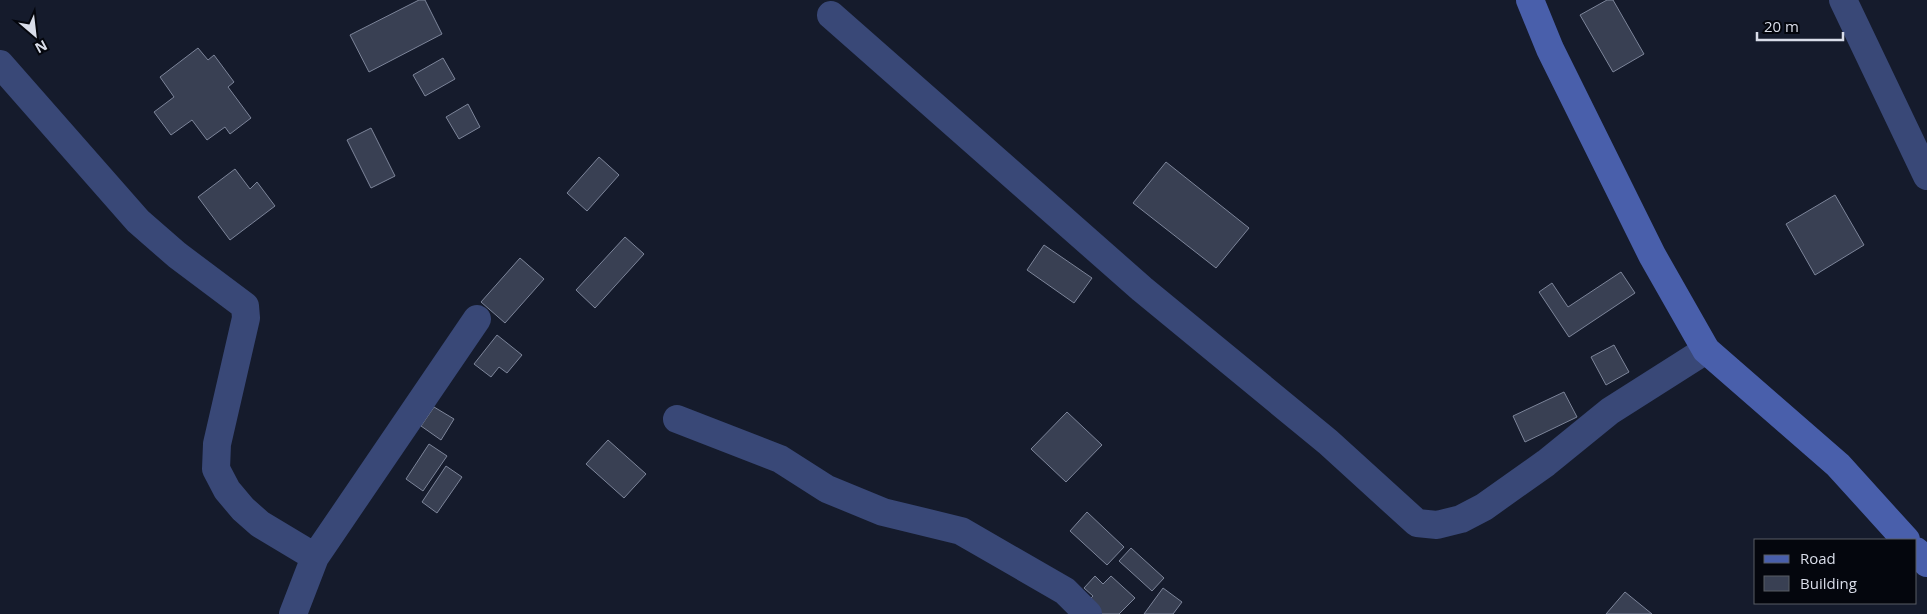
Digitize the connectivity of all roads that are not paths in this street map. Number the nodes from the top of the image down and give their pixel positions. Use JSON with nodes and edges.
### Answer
{"nodes":[{"id":1,"x":1530,"y":0,"type":"edge"},
{"id":2,"x":1843,"y":0,"type":"edge"},
{"id":3,"x":831,"y":15,"type":"dead end"},
{"id":4,"x":0,"y":64,"type":"edge"},
{"id":5,"x":1927,"y":176,"type":"edge"},
{"id":6,"x":477,"y":320,"type":"dead end"},
{"id":7,"x":1706,"y":350,"type":"junction"},
{"id":8,"x":677,"y":419,"type":"dead end"},
{"id":9,"x":1905,"y":539,"type":"edge"},
{"id":10,"x":1917,"y":552,"type":"edge"},
{"id":11,"x":314,"y":557,"type":"junction"},
{"id":12,"x":1927,"y":563,"type":"edge"},
{"id":13,"x":294,"y":614,"type":"edge"},
{"id":14,"x":1088,"y":614,"type":"edge"}],
"edges":[{"from":1,"to":7,"type":"street"},
{"from":2,"to":5,"type":"street"},
{"from":3,"to":7,"type":"street"},
{"from":4,"to":11,"type":"street"},
{"from":6,"to":11,"type":"street"},
{"from":7,"to":9,"type":"street"},
{"from":8,"to":14,"type":"street"},
{"from":10,"to":12,"type":"street"},
{"from":11,"to":13,"type":"street"}]}
